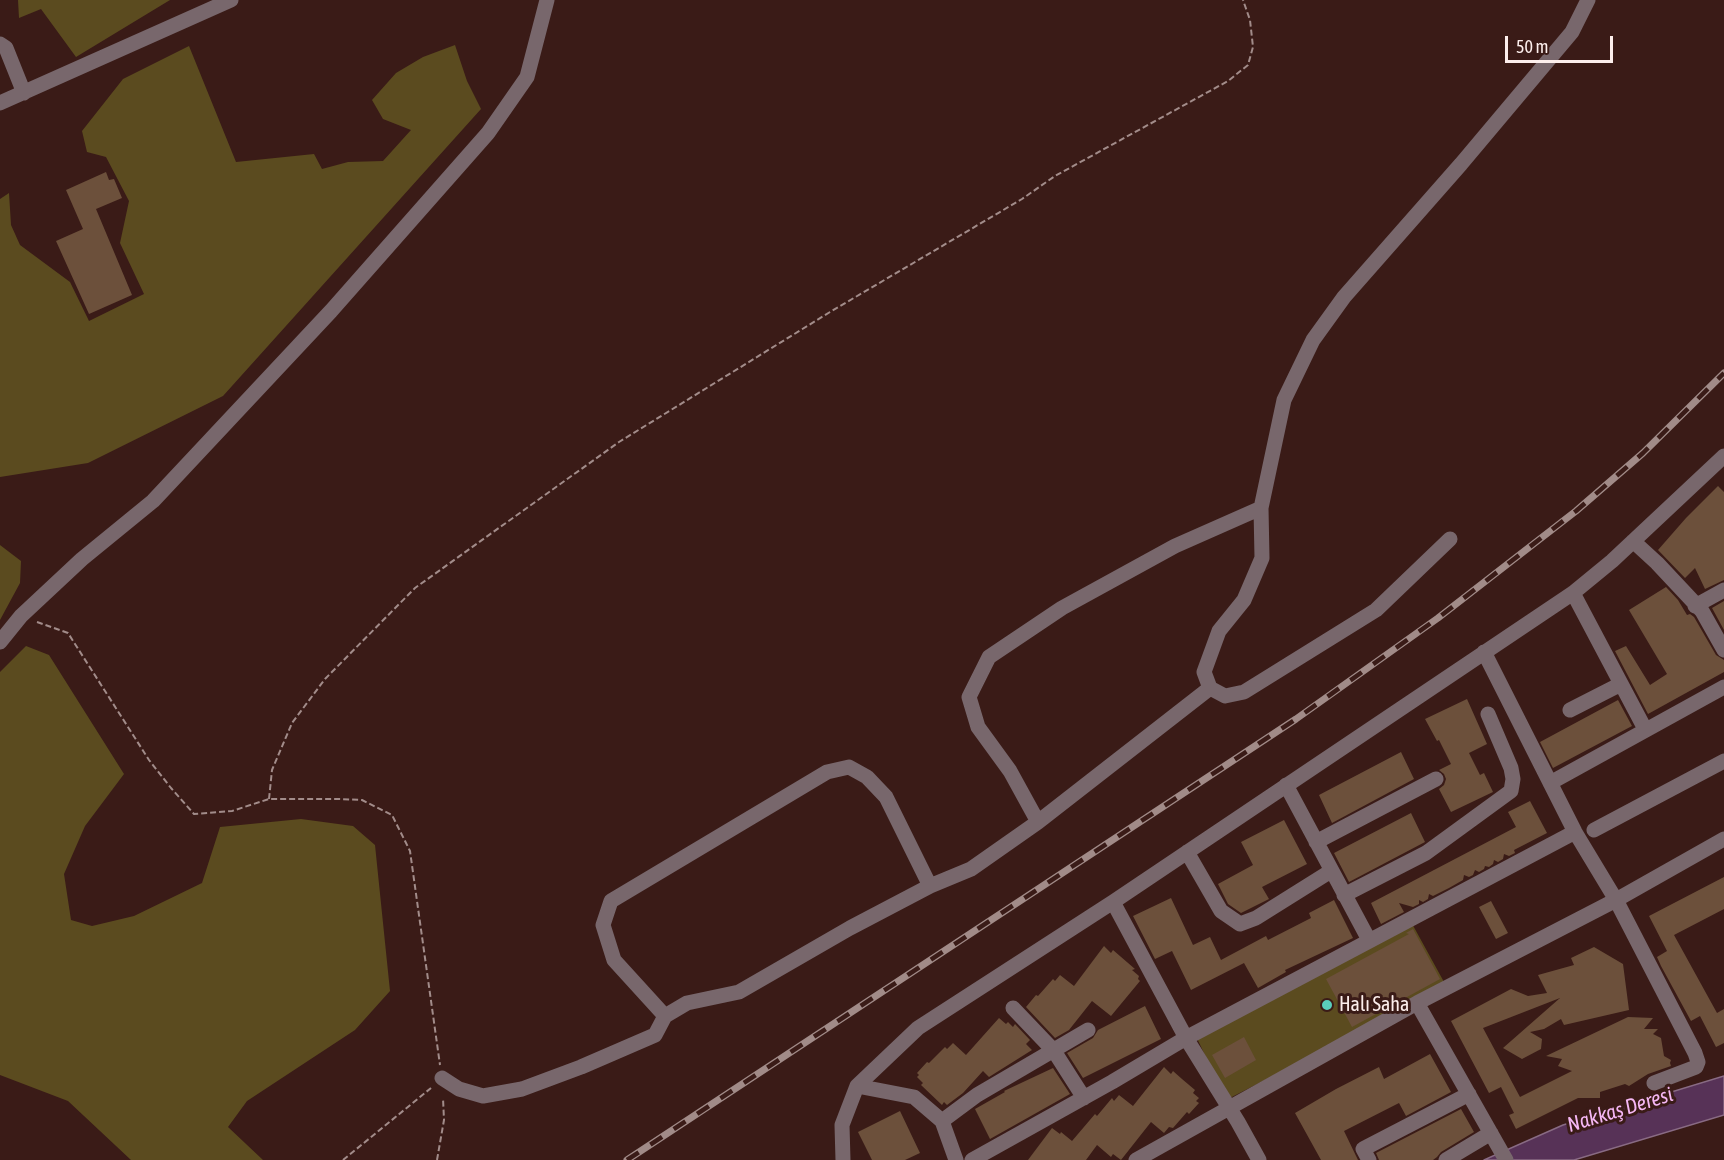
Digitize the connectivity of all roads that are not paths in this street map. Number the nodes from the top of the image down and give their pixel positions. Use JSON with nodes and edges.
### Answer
{"nodes":[{"id":1,"x":231,"y":0,"type":"edge"},
{"id":2,"x":547,"y":0,"type":"edge"},
{"id":3,"x":1588,"y":0,"type":"edge"},
{"id":4,"x":0,"y":44,"type":"edge"},
{"id":5,"x":24,"y":93,"type":"junction"},
{"id":6,"x":0,"y":103,"type":"edge"},
{"id":7,"x":1724,"y":456,"type":"edge"},
{"id":8,"x":1262,"y":508,"type":"junction"},
{"id":9,"x":1450,"y":539,"type":"dead end"},
{"id":10,"x":1633,"y":541,"type":"junction"},
{"id":11,"x":1724,"y":590,"type":"edge"},
{"id":12,"x":1573,"y":593,"type":"junction"},
{"id":13,"x":1695,"y":606,"type":"junction"},
{"id":14,"x":0,"y":642,"type":"edge"},
{"id":15,"x":1724,"y":650,"type":"edge"},
{"id":16,"x":1484,"y":652,"type":"junction"},
{"id":17,"x":1621,"y":684,"type":"junction"},
{"id":18,"x":1724,"y":687,"type":"edge"},
{"id":19,"x":1210,"y":688,"type":"junction"},
{"id":20,"x":1570,"y":710,"type":"dead end"},
{"id":21,"x":1488,"y":714,"type":"dead end"},
{"id":22,"x":1645,"y":729,"type":"junction"},
{"id":23,"x":1724,"y":761,"type":"edge"},
{"id":24,"x":1436,"y":779,"type":"dead end"},
{"id":25,"x":1550,"y":783,"type":"junction"},
{"id":26,"x":1286,"y":785,"type":"junction"},
{"id":27,"x":1038,"y":822,"type":"junction"},
{"id":28,"x":1594,"y":830,"type":"dead end"},
{"id":29,"x":1575,"y":832,"type":"junction"},
{"id":30,"x":1724,"y":839,"type":"edge"},
{"id":31,"x":1316,"y":842,"type":"junction"},
{"id":32,"x":1187,"y":852,"type":"junction"},
{"id":33,"x":1331,"y":871,"type":"junction"},
{"id":34,"x":930,"y":886,"type":"junction"},
{"id":35,"x":1344,"y":895,"type":"junction"},
{"id":36,"x":1616,"y":900,"type":"junction"},
{"id":37,"x":1113,"y":902,"type":"junction"},
{"id":38,"x":1369,"y":940,"type":"junction"},
{"id":39,"x":1418,"y":1003,"type":"junction"},
{"id":40,"x":1013,"y":1008,"type":"dead end"},
{"id":41,"x":666,"y":1016,"type":"junction"},
{"id":42,"x":1088,"y":1030,"type":"dead end"},
{"id":43,"x":1186,"y":1038,"type":"junction"},
{"id":44,"x":1054,"y":1051,"type":"junction"},
{"id":45,"x":442,"y":1078,"type":"road end"},
{"id":46,"x":1653,"y":1083,"type":"dead end"},
{"id":47,"x":856,"y":1086,"type":"junction"},
{"id":48,"x":1469,"y":1094,"type":"junction"},
{"id":49,"x":1084,"y":1098,"type":"junction"},
{"id":50,"x":1229,"y":1108,"type":"junction"},
{"id":51,"x":942,"y":1121,"type":"junction"},
{"id":52,"x":1495,"y":1138,"type":"junction"},
{"id":53,"x":843,"y":1160,"type":"edge"},
{"id":54,"x":956,"y":1160,"type":"edge"},
{"id":55,"x":972,"y":1160,"type":"edge"},
{"id":56,"x":1136,"y":1160,"type":"edge"},
{"id":57,"x":1259,"y":1160,"type":"edge"},
{"id":58,"x":1369,"y":1160,"type":"edge"},
{"id":59,"x":1446,"y":1160,"type":"edge"},
{"id":60,"x":1506,"y":1160,"type":"edge"}],
"edges":[{"from":1,"to":5,"type":"street"},
{"from":2,"to":14,"type":"street"},
{"from":3,"to":8,"type":"street"},
{"from":4,"to":5,"type":"street"},
{"from":5,"to":6,"type":"street"},
{"from":7,"to":10,"type":"street"},
{"from":8,"to":19,"type":"street"},
{"from":8,"to":27,"type":"street"},
{"from":9,"to":19,"type":"street"},
{"from":10,"to":12,"type":"street"},
{"from":10,"to":13,"type":"street"},
{"from":11,"to":13,"type":"street"},
{"from":12,"to":16,"type":"street"},
{"from":12,"to":17,"type":"street"},
{"from":13,"to":15,"type":"street"},
{"from":16,"to":25,"type":"street"},
{"from":16,"to":26,"type":"street"},
{"from":17,"to":20,"type":"street"},
{"from":17,"to":22,"type":"street"},
{"from":18,"to":22,"type":"street"},
{"from":19,"to":27,"type":"street"},
{"from":21,"to":35,"type":"street"},
{"from":22,"to":25,"type":"street"},
{"from":23,"to":28,"type":"street"},
{"from":24,"to":31,"type":"street"},
{"from":25,"to":29,"type":"street"},
{"from":26,"to":31,"type":"street"},
{"from":26,"to":32,"type":"street"},
{"from":27,"to":34,"type":"street"},
{"from":29,"to":36,"type":"street"},
{"from":29,"to":38,"type":"street"},
{"from":30,"to":36,"type":"street"},
{"from":31,"to":33,"type":"street"},
{"from":32,"to":33,"type":"street"},
{"from":32,"to":37,"type":"street"},
{"from":33,"to":35,"type":"street"},
{"from":34,"to":41,"type":"street"},
{"from":34,"to":41,"type":"street"},
{"from":35,"to":38,"type":"street"},
{"from":36,"to":39,"type":"street"},
{"from":36,"to":46,"type":"street"},
{"from":37,"to":43,"type":"street"},
{"from":37,"to":47,"type":"street"},
{"from":38,"to":43,"type":"street"},
{"from":39,"to":48,"type":"street"},
{"from":39,"to":50,"type":"street"},
{"from":40,"to":44,"type":"street"},
{"from":41,"to":45,"type":"street"},
{"from":42,"to":44,"type":"street"},
{"from":43,"to":49,"type":"street"},
{"from":43,"to":50,"type":"street"},
{"from":44,"to":49,"type":"street"},
{"from":44,"to":51,"type":"street"},
{"from":47,"to":51,"type":"street"},
{"from":47,"to":53,"type":"street"},
{"from":48,"to":52,"type":"street"},
{"from":48,"to":58,"type":"street"},
{"from":49,"to":55,"type":"street"},
{"from":50,"to":56,"type":"street"},
{"from":50,"to":57,"type":"street"},
{"from":51,"to":54,"type":"street"},
{"from":52,"to":59,"type":"street"},
{"from":52,"to":60,"type":"street"}]}
